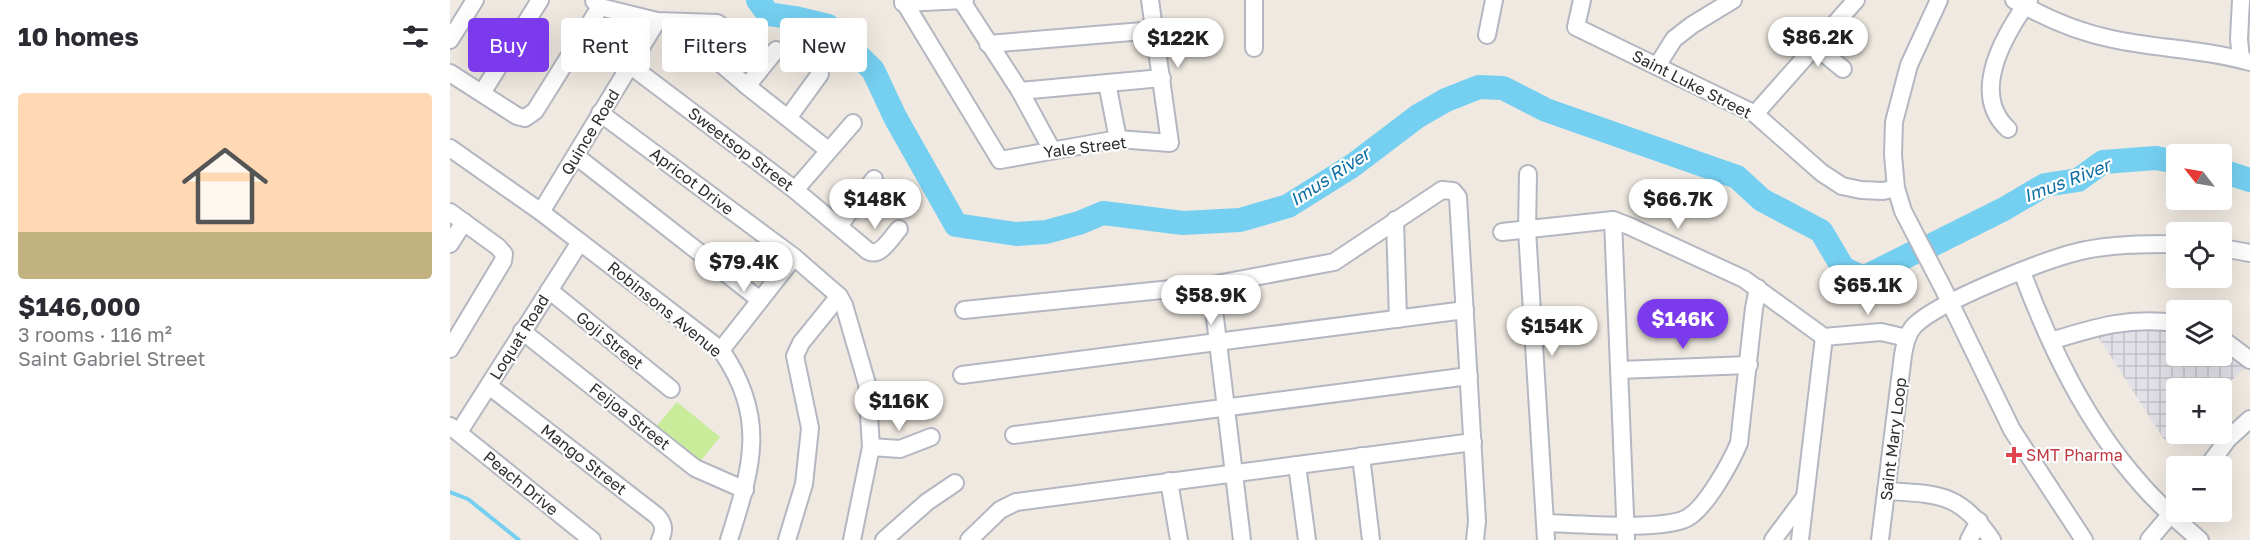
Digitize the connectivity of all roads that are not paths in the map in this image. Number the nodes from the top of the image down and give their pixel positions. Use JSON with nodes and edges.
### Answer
{"nodes":[{"id":1,"x":475,"y":0,"type":"edge"},
{"id":2,"x":540,"y":0,"type":"edge"},
{"id":3,"x":963,"y":0,"type":"edge"},
{"id":4,"x":1150,"y":0,"type":"edge"},
{"id":5,"x":1254,"y":0,"type":"edge"},
{"id":6,"x":1494,"y":0,"type":"edge"},
{"id":7,"x":1582,"y":0,"type":"edge"},
{"id":8,"x":1733,"y":0,"type":"edge"},
{"id":9,"x":1856,"y":0,"type":"edge"},
{"id":10,"x":1939,"y":0,"type":"edge"},
{"id":11,"x":2241,"y":0,"type":"edge"},
{"id":12,"x":903,"y":2,"type":"edge"},
{"id":13,"x":2022,"y":2,"type":"edge"},
{"id":14,"x":597,"y":3,"type":"edge"},
{"id":15,"x":662,"y":21,"type":"edge"},
{"id":16,"x":662,"y":26,"type":"edge"},
{"id":17,"x":1155,"y":30,"type":"junction"},
{"id":18,"x":1487,"y":35,"type":"dead end"},
{"id":19,"x":450,"y":40,"type":"edge"},
{"id":20,"x":650,"y":41,"type":"edge"},
{"id":21,"x":988,"y":44,"type":"junction"},
{"id":22,"x":1815,"y":46,"type":"junction"},
{"id":23,"x":1254,"y":48,"type":"dead end"},
{"id":24,"x":776,"y":50,"type":"dead end"},
{"id":25,"x":2246,"y":61,"type":"edge"},
{"id":26,"x":1657,"y":66,"type":"junction"},
{"id":27,"x":1842,"y":69,"type":"dead end"},
{"id":28,"x":627,"y":72,"type":"edge"},
{"id":29,"x":639,"y":72,"type":"edge"},
{"id":30,"x":730,"y":72,"type":"edge"},
{"id":31,"x":450,"y":73,"type":"edge"},
{"id":32,"x":820,"y":74,"type":"dead end"},
{"id":33,"x":1162,"y":78,"type":"junction"},
{"id":34,"x":1107,"y":83,"type":"junction"},
{"id":35,"x":747,"y":86,"type":"junction"},
{"id":36,"x":1020,"y":91,"type":"junction"},
{"id":37,"x":482,"y":93,"type":"junction"},
{"id":38,"x":600,"y":113,"type":"junction"},
{"id":39,"x":1755,"y":114,"type":"junction"},
{"id":40,"x":788,"y":118,"type":"junction"},
{"id":41,"x":853,"y":123,"type":"dead end"},
{"id":42,"x":2008,"y":129,"type":"dead end"},
{"id":43,"x":1119,"y":139,"type":"junction"},
{"id":44,"x":450,"y":148,"type":"edge"},
{"id":45,"x":828,"y":150,"type":"junction"},
{"id":46,"x":1052,"y":150,"type":"junction"},
{"id":47,"x":576,"y":156,"type":"junction"},
{"id":48,"x":1528,"y":174,"type":"dead end"},
{"id":49,"x":874,"y":179,"type":"dead end"},
{"id":50,"x":1896,"y":188,"type":"junction"},
{"id":51,"x":795,"y":190,"type":"junction"},
{"id":52,"x":450,"y":212,"type":"edge"},
{"id":53,"x":541,"y":212,"type":"junction"},
{"id":54,"x":1395,"y":220,"type":"junction"},
{"id":55,"x":1612,"y":220,"type":"junction"},
{"id":56,"x":464,"y":222,"type":"junction"},
{"id":57,"x":839,"y":226,"type":"junction"},
{"id":58,"x":899,"y":230,"type":"dead end"},
{"id":59,"x":1527,"y":230,"type":"junction"},
{"id":60,"x":1502,"y":232,"type":"dead end"},
{"id":61,"x":580,"y":242,"type":"junction"},
{"id":62,"x":450,"y":244,"type":"edge"},
{"id":63,"x":2166,"y":244,"type":"edge"},
{"id":64,"x":2232,"y":250,"type":"edge"},
{"id":65,"x":2250,"y":253,"type":"edge"},
{"id":66,"x":794,"y":257,"type":"junction"},
{"id":67,"x":2022,"y":272,"type":"junction"},
{"id":68,"x":1211,"y":285,"type":"junction"},
{"id":69,"x":1758,"y":288,"type":"junction"},
{"id":70,"x":549,"y":290,"type":"junction"},
{"id":71,"x":839,"y":296,"type":"junction"},
{"id":72,"x":1947,"y":296,"type":"junction"},
{"id":73,"x":760,"y":300,"type":"junction"},
{"id":74,"x":964,"y":310,"type":"dead end"},
{"id":75,"x":1465,"y":310,"type":"junction"},
{"id":76,"x":1398,"y":319,"type":"junction"},
{"id":77,"x":2166,"y":322,"type":"edge"},
{"id":78,"x":522,"y":332,"type":"junction"},
{"id":79,"x":1824,"y":337,"type":"junction"},
{"id":80,"x":1906,"y":338,"type":"junction"},
{"id":81,"x":2050,"y":341,"type":"junction"},
{"id":82,"x":1218,"y":342,"type":"junction"},
{"id":83,"x":2232,"y":346,"type":"edge"},
{"id":84,"x":450,"y":349,"type":"edge"},
{"id":85,"x":721,"y":350,"type":"junction"},
{"id":86,"x":2250,"y":360,"type":"edge"},
{"id":87,"x":1749,"y":364,"type":"junction"},
{"id":88,"x":1619,"y":370,"type":"junction"},
{"id":89,"x":962,"y":375,"type":"dead end"},
{"id":90,"x":1469,"y":376,"type":"junction"},
{"id":91,"x":489,"y":386,"type":"junction"},
{"id":92,"x":671,"y":389,"type":"dead end"},
{"id":93,"x":1225,"y":406,"type":"junction"},
{"id":94,"x":2250,"y":419,"type":"edge"},
{"id":95,"x":455,"y":429,"type":"edge"},
{"id":96,"x":1014,"y":435,"type":"dead end"},
{"id":97,"x":931,"y":437,"type":"dead end"},
{"id":98,"x":1473,"y":442,"type":"junction"},
{"id":99,"x":871,"y":447,"type":"junction"},
{"id":100,"x":1361,"y":456,"type":"junction"},
{"id":101,"x":2216,"y":456,"type":"edge"},
{"id":102,"x":1297,"y":465,"type":"junction"},
{"id":103,"x":1233,"y":473,"type":"junction"},
{"id":104,"x":1169,"y":481,"type":"junction"},
{"id":105,"x":955,"y":483,"type":"dead end"},
{"id":106,"x":745,"y":490,"type":"junction"},
{"id":107,"x":1886,"y":491,"type":"junction"},
{"id":108,"x":1806,"y":496,"type":"junction"},
{"id":109,"x":2166,"y":505,"type":"edge"},
{"id":110,"x":1979,"y":520,"type":"junction"},
{"id":111,"x":2166,"y":521,"type":"edge"},
{"id":112,"x":2183,"y":522,"type":"edge"},
{"id":113,"x":1545,"y":532,"type":"edge"},
{"id":114,"x":1626,"y":532,"type":"edge"},
{"id":115,"x":592,"y":540,"type":"edge"},
{"id":116,"x":660,"y":540,"type":"edge"},
{"id":117,"x":729,"y":540,"type":"edge"},
{"id":118,"x":787,"y":540,"type":"edge"},
{"id":119,"x":852,"y":540,"type":"edge"},
{"id":120,"x":884,"y":540,"type":"edge"},
{"id":121,"x":969,"y":540,"type":"edge"},
{"id":122,"x":1179,"y":540,"type":"edge"},
{"id":123,"x":1242,"y":540,"type":"edge"},
{"id":124,"x":1308,"y":540,"type":"edge"},
{"id":125,"x":1371,"y":540,"type":"edge"},
{"id":126,"x":1475,"y":540,"type":"edge"},
{"id":127,"x":1773,"y":540,"type":"edge"},
{"id":128,"x":1800,"y":540,"type":"edge"},
{"id":129,"x":1880,"y":540,"type":"edge"},
{"id":130,"x":1969,"y":540,"type":"edge"},
{"id":131,"x":1992,"y":540,"type":"edge"},
{"id":132,"x":2084,"y":540,"type":"edge"},
{"id":133,"x":2149,"y":540,"type":"edge"},
{"id":134,"x":2200,"y":540,"type":"edge"}],
"edges":[{"from":1,"to":19,"type":"street"},
{"from":2,"to":37,"type":"street"},
{"from":3,"to":12,"type":"street"},
{"from":3,"to":21,"type":"street"},
{"from":4,"to":17,"type":"street"},
{"from":5,"to":23,"type":"street"},
{"from":6,"to":18,"type":"street"},
{"from":7,"to":26,"type":"street","name":"Saint Luke Street"},
{"from":8,"to":26,"type":"street"},
{"from":9,"to":22,"type":"street"},
{"from":10,"to":50,"type":"street"},
{"from":11,"to":25,"type":"street"},
{"from":12,"to":46,"type":"street","name":"Yale Street"},
{"from":13,"to":25,"type":"street"},
{"from":13,"to":42,"type":"street"},
{"from":14,"to":15,"type":"street"},
{"from":14,"to":37,"type":"street"},
{"from":16,"to":20,"type":"street","name":"Quince Road"},
{"from":17,"to":21,"type":"street"},
{"from":17,"to":33,"type":"street"},
{"from":21,"to":36,"type":"street"},
{"from":22,"to":27,"type":"street"},
{"from":22,"to":39,"type":"street"},
{"from":24,"to":35,"type":"street"},
{"from":26,"to":39,"type":"street","name":"Saint Luke Street"},
{"from":28,"to":38,"type":"street","name":"Quince Road"},
{"from":29,"to":51,"type":"street","name":"Sweetsop Street"},
{"from":30,"to":35,"type":"street"},
{"from":31,"to":37,"type":"street"},
{"from":32,"to":40,"type":"street"},
{"from":33,"to":34,"type":"street"},
{"from":33,"to":43,"type":"street","name":"Yale Street"},
{"from":34,"to":36,"type":"street"},
{"from":34,"to":43,"type":"street"},
{"from":35,"to":40,"type":"street"},
{"from":36,"to":46,"type":"street"},
{"from":38,"to":47,"type":"street","name":"Quince Road"},
{"from":38,"to":66,"type":"street","name":"Apricot Drive"},
{"from":39,"to":50,"type":"street","name":"Saint Luke Street"},
{"from":40,"to":45,"type":"street"},
{"from":41,"to":45,"type":"street"},
{"from":43,"to":46,"type":"street","name":"Yale Street"},
{"from":44,"to":53,"type":"street","name":"Robinsons Avenue"},
{"from":45,"to":51,"type":"street"},
{"from":47,"to":53,"type":"street","name":"Quince Road"},
{"from":47,"to":73,"type":"street"},
{"from":48,"to":59,"type":"street"},
{"from":49,"to":57,"type":"street"},
{"from":50,"to":72,"type":"street"},
{"from":51,"to":57,"type":"street","name":"Sweetsop Street"},
{"from":52,"to":56,"type":"street"},
{"from":53,"to":61,"type":"street","name":"Robinsons Avenue"},
{"from":54,"to":68,"type":"street"},
{"from":54,"to":75,"type":"street"},
{"from":54,"to":76,"type":"street"},
{"from":55,"to":59,"type":"street"},
{"from":55,"to":69,"type":"street"},
{"from":55,"to":88,"type":"street"},
{"from":56,"to":62,"type":"street"},
{"from":56,"to":84,"type":"street"},
{"from":57,"to":58,"type":"street","name":"Sweetsop Street"},
{"from":59,"to":60,"type":"street"},
{"from":59,"to":113,"type":"street"},
{"from":61,"to":70,"type":"street","name":"Loquat Road"},
{"from":61,"to":85,"type":"street","name":"Robinsons Avenue"},
{"from":63,"to":67,"type":"street"},
{"from":64,"to":65,"type":"street"},
{"from":66,"to":71,"type":"street","name":"Apricot Drive"},
{"from":66,"to":73,"type":"street"},
{"from":67,"to":72,"type":"street"},
{"from":67,"to":81,"type":"street"},
{"from":68,"to":74,"type":"street"},
{"from":68,"to":82,"type":"street"},
{"from":69,"to":79,"type":"street"},
{"from":69,"to":87,"type":"street"},
{"from":70,"to":78,"type":"street","name":"Loquat Road"},
{"from":70,"to":92,"type":"street","name":"Goji Street"},
{"from":71,"to":99,"type":"street","name":"Apricot Drive"},
{"from":71,"to":118,"type":"street"},
{"from":72,"to":80,"type":"street"},
{"from":72,"to":132,"type":"street"},
{"from":73,"to":85,"type":"street"},
{"from":75,"to":76,"type":"street"},
{"from":75,"to":90,"type":"street"},
{"from":76,"to":82,"type":"street"},
{"from":77,"to":81,"type":"street"},
{"from":78,"to":91,"type":"street","name":"Loquat Road"},
{"from":78,"to":106,"type":"street","name":"Feijoa Street"},
{"from":79,"to":80,"type":"street"},
{"from":79,"to":108,"type":"street"},
{"from":80,"to":107,"type":"street","name":"Saint Mary Loop"},
{"from":81,"to":109,"type":"street"},
{"from":82,"to":89,"type":"street"},
{"from":82,"to":93,"type":"street"},
{"from":83,"to":86,"type":"street"},
{"from":85,"to":106,"type":"street","name":"Robinsons Avenue"},
{"from":87,"to":88,"type":"street"},
{"from":87,"to":114,"type":"street"},
{"from":88,"to":114,"type":"street"},
{"from":90,"to":93,"type":"street"},
{"from":90,"to":98,"type":"street"},
{"from":91,"to":95,"type":"street","name":"Loquat Road"},
{"from":91,"to":116,"type":"street","name":"Mango Street"},
{"from":93,"to":96,"type":"street"},
{"from":93,"to":103,"type":"street"},
{"from":94,"to":101,"type":"street"},
{"from":95,"to":115,"type":"street","name":"Peach Drive"},
{"from":97,"to":99,"type":"street"},
{"from":98,"to":100,"type":"street"},
{"from":98,"to":126,"type":"street"},
{"from":99,"to":119,"type":"street","name":"Apricot Drive"},
{"from":100,"to":102,"type":"street"},
{"from":100,"to":125,"type":"street"},
{"from":102,"to":103,"type":"street"},
{"from":102,"to":124,"type":"street"},
{"from":103,"to":104,"type":"street"},
{"from":103,"to":123,"type":"street"},
{"from":104,"to":121,"type":"street"},
{"from":104,"to":122,"type":"street"},
{"from":105,"to":120,"type":"street"},
{"from":106,"to":117,"type":"street","name":"Robinsons Avenue"},
{"from":107,"to":110,"type":"street"},
{"from":107,"to":129,"type":"street","name":"Saint Mary Loop"},
{"from":108,"to":127,"type":"street"},
{"from":108,"to":128,"type":"street"},
{"from":110,"to":130,"type":"street"},
{"from":110,"to":131,"type":"street"},
{"from":111,"to":133,"type":"street"},
{"from":112,"to":134,"type":"street"},
{"from":113,"to":114,"type":"street"}]}
